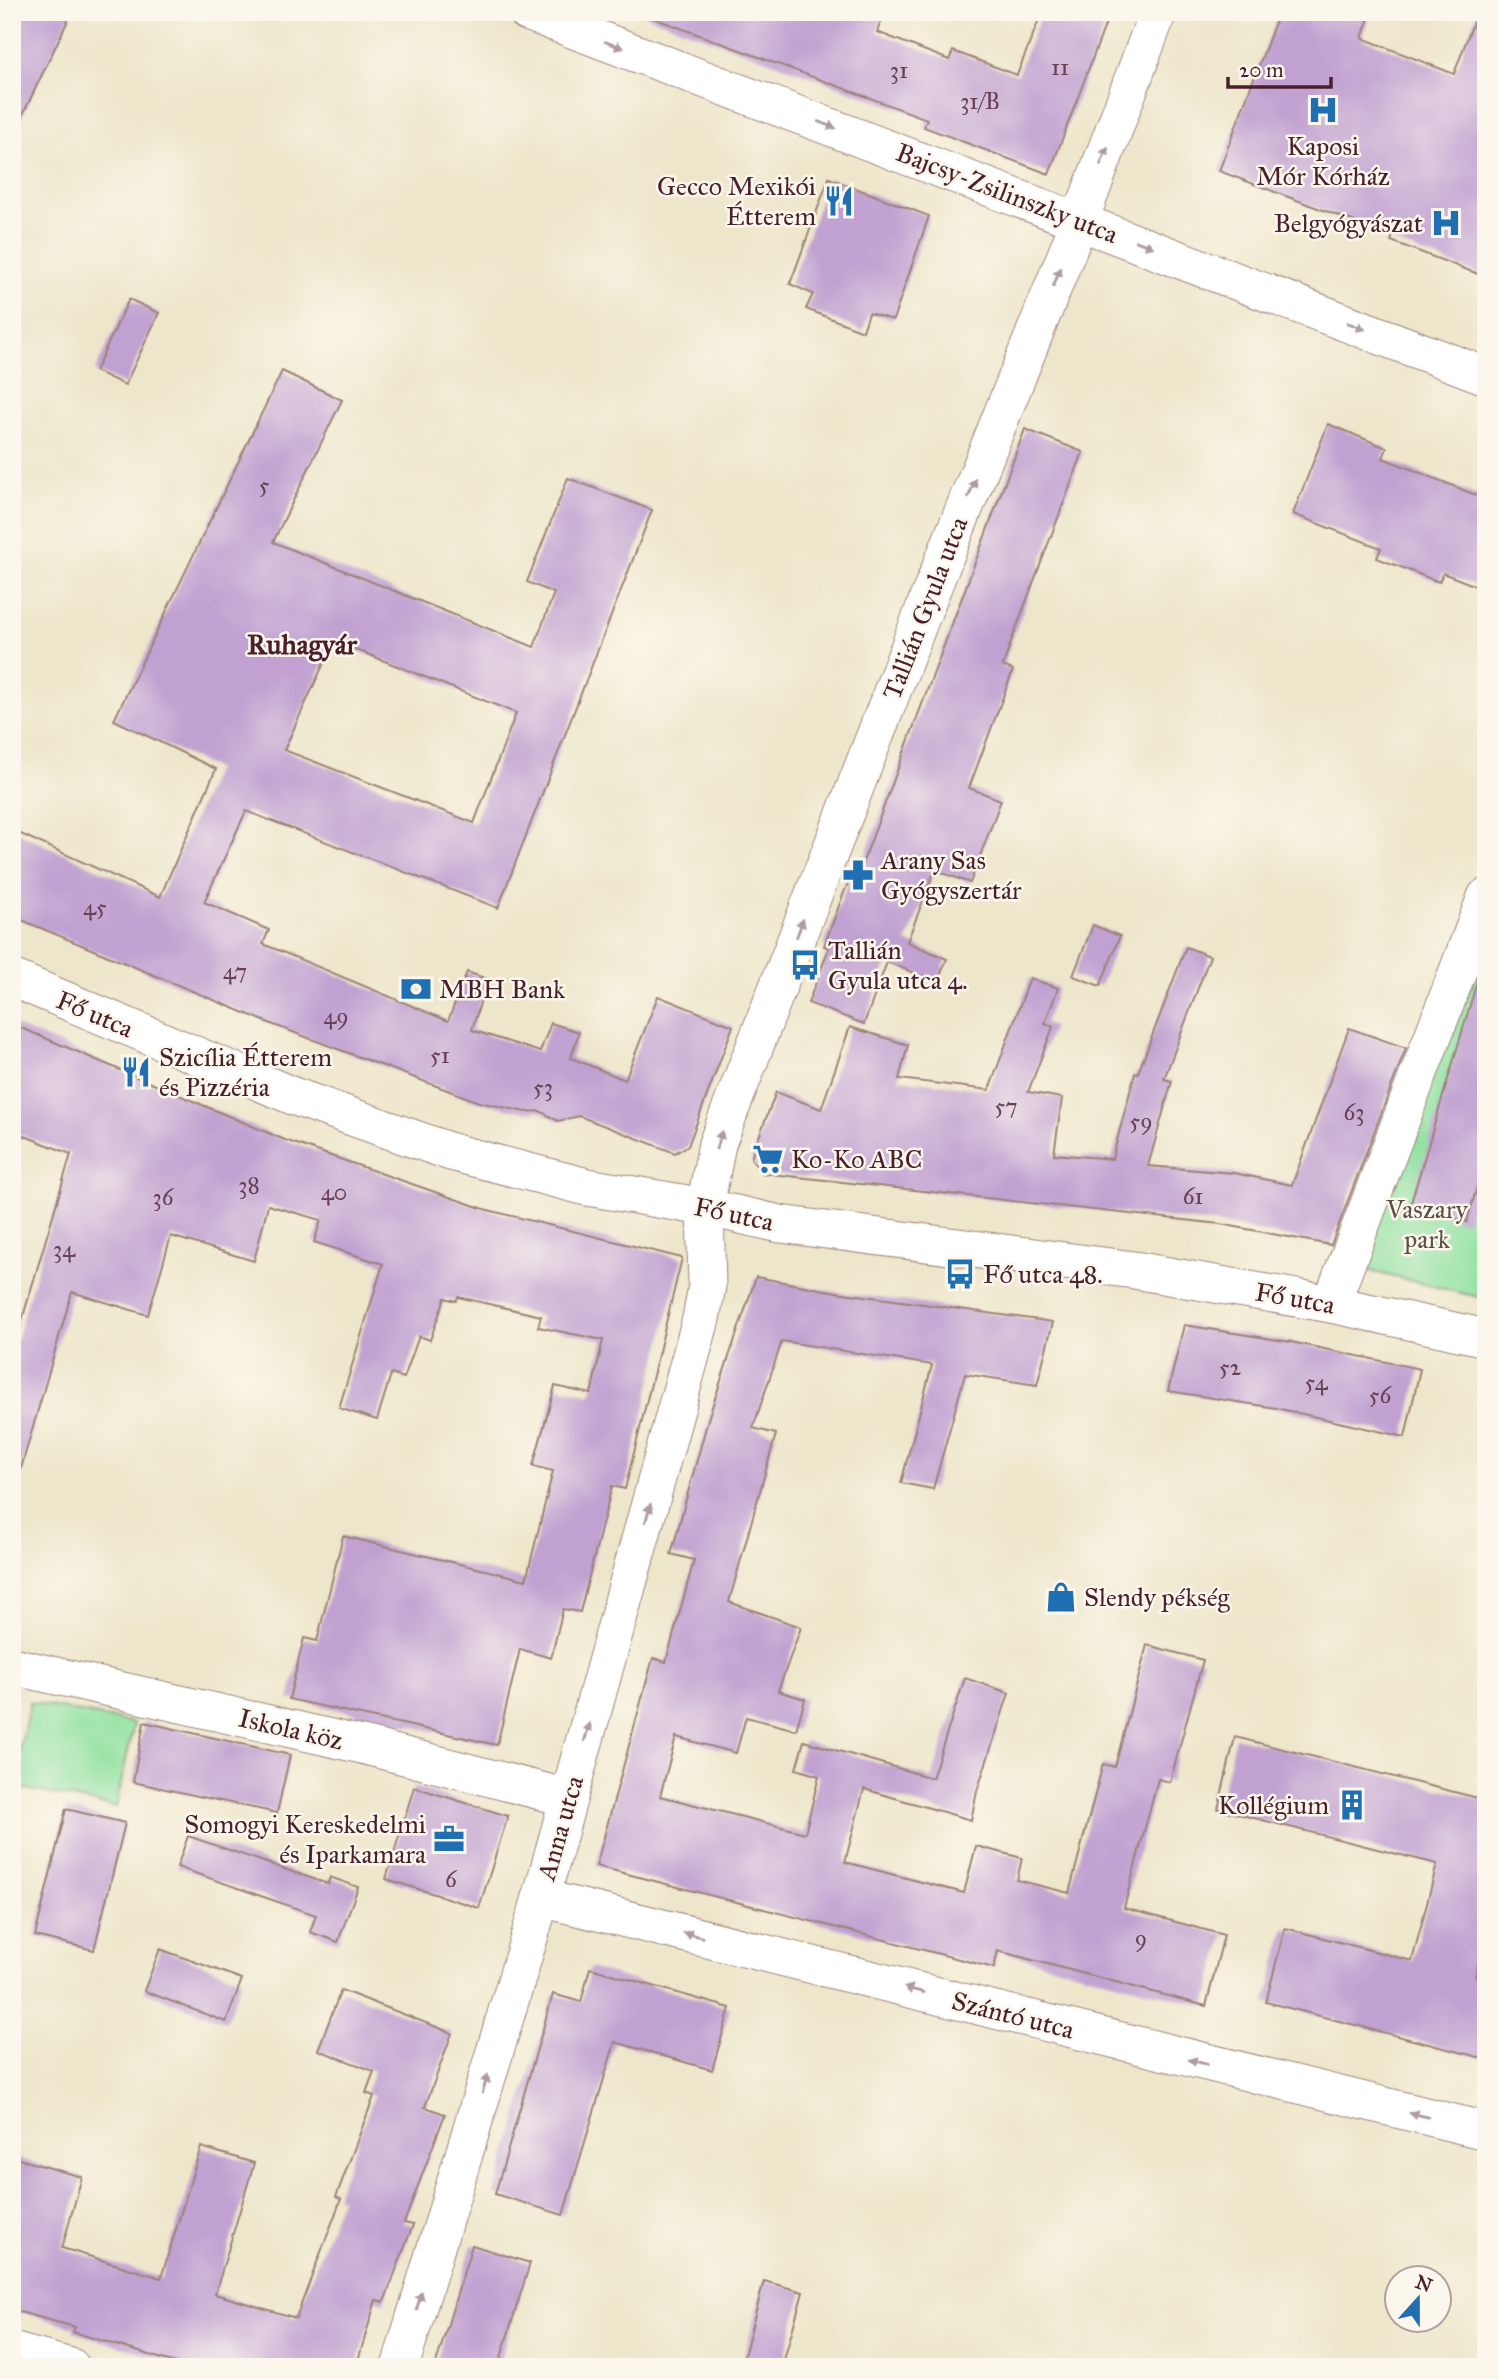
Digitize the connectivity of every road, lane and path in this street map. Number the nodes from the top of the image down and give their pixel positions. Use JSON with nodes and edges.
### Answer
{"nodes":[{"id":1,"x":527,"y":12,"type":"edge"},
{"id":2,"x":1158,"y":12,"type":"edge"},
{"id":3,"x":1080,"y":220,"type":"junction"},
{"id":4,"x":1486,"y":376,"type":"edge"},
{"id":5,"x":1486,"y":897,"type":"edge"},
{"id":6,"x":12,"y":978,"type":"edge"},
{"id":7,"x":705,"y":1207,"type":"junction"},
{"id":8,"x":780,"y":1224,"type":"junction"},
{"id":9,"x":707,"y":1286,"type":"junction"},
{"id":10,"x":1331,"y":1304,"type":"junction"},
{"id":11,"x":1486,"y":1338,"type":"edge"},
{"id":12,"x":12,"y":1666,"type":"edge"},
{"id":13,"x":568,"y":1798,"type":"junction"},
{"id":14,"x":541,"y":1898,"type":"junction"},
{"id":15,"x":1486,"y":2131,"type":"edge"},
{"id":16,"x":12,"y":2351,"type":"edge"},
{"id":17,"x":71,"y":2367,"type":"edge"},
{"id":18,"x":400,"y":2367,"type":"edge"}],
"edges":[{"from":1,"to":3,"type":"street","name":"Bajcsy-Zsilinszky utca","one_way":true},
{"from":3,"to":2,"type":"street","name":"Tallián Gyula utca","one_way":true},
{"from":3,"to":4,"type":"street","name":"Bajcsy-Zsilinszky utca","one_way":true},
{"from":7,"to":3,"type":"street","name":"Tallián Gyula utca","one_way":true},
{"from":5,"to":10,"type":"street"},
{"from":6,"to":7,"type":"street","name":"Fő utca"},
{"from":7,"to":8,"type":"street","name":"Fő utca"},
{"from":7,"to":9,"type":"street","name":"Anna utca"},
{"from":8,"to":9,"type":"street","name":"Anna utca"},
{"from":8,"to":10,"type":"street","name":"Fő utca"},
{"from":13,"to":9,"type":"street","name":"Anna utca","one_way":true},
{"from":10,"to":11,"type":"street","name":"Fő utca"},
{"from":12,"to":13,"type":"street","name":"Iskola köz"},
{"from":13,"to":14,"type":"street","name":"Anna utca"},
{"from":15,"to":14,"type":"street","name":"Szántó utca","one_way":true},
{"from":18,"to":14,"type":"street","name":"Anna utca","one_way":true},
{"from":16,"to":17,"type":"street"}]}
